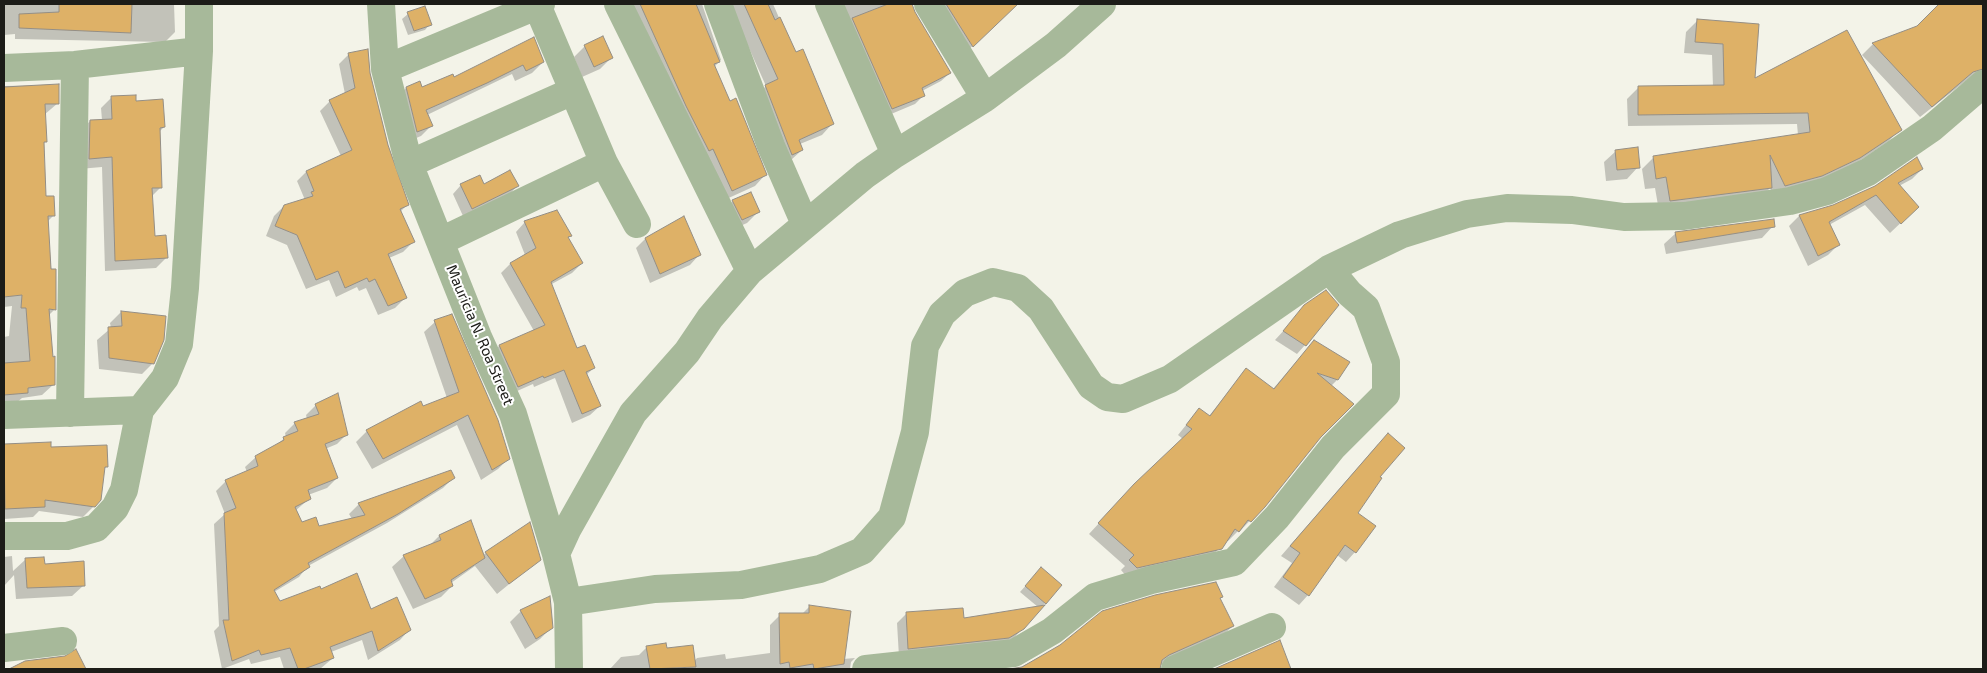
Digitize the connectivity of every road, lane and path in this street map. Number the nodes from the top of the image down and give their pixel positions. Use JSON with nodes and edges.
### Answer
{"nodes":[{"id":1,"x":199,"y":4,"type":"edge"},
{"id":2,"x":381,"y":4,"type":"edge"},
{"id":3,"x":618,"y":4,"type":"edge"},
{"id":4,"x":718,"y":4,"type":"edge"},
{"id":5,"x":829,"y":4,"type":"edge"},
{"id":6,"x":928,"y":4,"type":"edge"},
{"id":7,"x":1102,"y":4,"type":"edge"},
{"id":8,"x":539,"y":5,"type":"edge"},
{"id":9,"x":199,"y":51,"type":"junction"},
{"id":10,"x":76,"y":65,"type":"junction"},
{"id":11,"x":4,"y":68,"type":"edge"},
{"id":12,"x":385,"y":69,"type":"junction"},
{"id":13,"x":1983,"y":84,"type":"edge"},
{"id":14,"x":573,"y":91,"type":"junction"},
{"id":15,"x":985,"y":98,"type":"junction"},
{"id":16,"x":895,"y":154,"type":"junction"},
{"id":17,"x":604,"y":163,"type":"junction"},
{"id":18,"x":409,"y":164,"type":"junction"},
{"id":19,"x":637,"y":224,"type":"dead end"},
{"id":20,"x":804,"y":224,"type":"junction"},
{"id":21,"x":440,"y":241,"type":"junction"},
{"id":22,"x":1329,"y":269,"type":"junction"},
{"id":23,"x":750,"y":271,"type":"junction"},
{"id":24,"x":140,"y":410,"type":"junction"},
{"id":25,"x":70,"y":413,"type":"junction"},
{"id":26,"x":4,"y":415,"type":"edge"},
{"id":27,"x":4,"y":536,"type":"edge"},
{"id":28,"x":556,"y":554,"type":"junction"},
{"id":29,"x":568,"y":602,"type":"junction"},
{"id":30,"x":1272,"y":627,"type":"dead end"},
{"id":31,"x":63,"y":641,"type":"dead end"},
{"id":32,"x":4,"y":648,"type":"edge"},
{"id":33,"x":4,"y":663,"type":"edge"},
{"id":34,"x":7,"y":669,"type":"edge"},
{"id":35,"x":569,"y":669,"type":"edge"},
{"id":36,"x":866,"y":669,"type":"edge"},
{"id":37,"x":1175,"y":669,"type":"edge"}],
"edges":[{"from":1,"to":9,"type":"street"},
{"from":2,"to":12,"type":"street","name":"Mauricia N. Roa Street"},
{"from":3,"to":23,"type":"street"},
{"from":4,"to":20,"type":"street"},
{"from":5,"to":16,"type":"street"},
{"from":6,"to":15,"type":"street"},
{"from":7,"to":15,"type":"street"},
{"from":8,"to":12,"type":"street"},
{"from":8,"to":14,"type":"street"},
{"from":9,"to":10,"type":"street"},
{"from":9,"to":24,"type":"street"},
{"from":10,"to":11,"type":"street"},
{"from":10,"to":25,"type":"street"},
{"from":12,"to":18,"type":"street","name":"Mauricia N. Roa Street"},
{"from":13,"to":22,"type":"street"},
{"from":14,"to":17,"type":"street"},
{"from":14,"to":18,"type":"street"},
{"from":15,"to":16,"type":"street"},
{"from":16,"to":20,"type":"street"},
{"from":17,"to":19,"type":"street"},
{"from":17,"to":21,"type":"street"},
{"from":18,"to":21,"type":"street","name":"Mauricia N. Roa Street"},
{"from":20,"to":23,"type":"street"},
{"from":21,"to":28,"type":"street","name":"Mauricia N. Roa Street"},
{"from":22,"to":29,"type":"street"},
{"from":22,"to":36,"type":"street"},
{"from":23,"to":28,"type":"street"},
{"from":24,"to":25,"type":"street"},
{"from":24,"to":27,"type":"street"},
{"from":25,"to":26,"type":"street"},
{"from":28,"to":29,"type":"street","name":"Mauricia N. Roa Street"},
{"from":29,"to":35,"type":"street","name":"Mauricia N. Roa Street"},
{"from":30,"to":37,"type":"street"},
{"from":31,"to":32,"type":"street"},
{"from":33,"to":34,"type":"street"}]}
